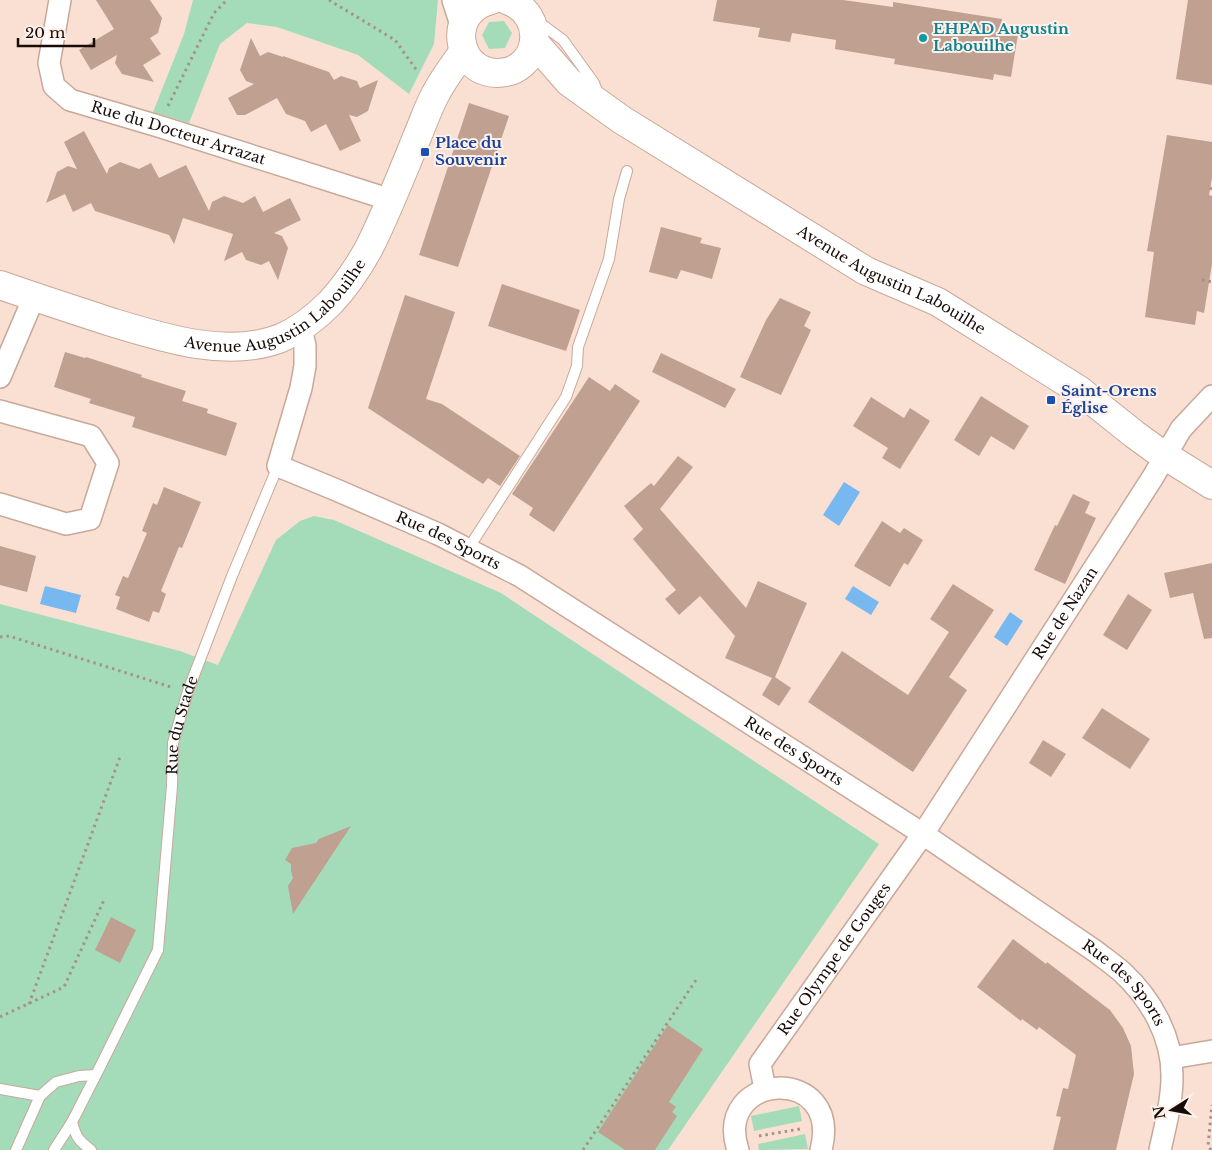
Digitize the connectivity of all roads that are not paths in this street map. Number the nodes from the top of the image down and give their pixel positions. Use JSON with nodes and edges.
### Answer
{"nodes":[{"id":1,"x":60,"y":0,"type":"edge"},
{"id":2,"x":453,"y":0,"type":"edge"},
{"id":3,"x":500,"y":1,"type":"edge"},
{"id":4,"x":534,"y":36,"type":"junction"},
{"id":5,"x":469,"y":50,"type":"junction"},
{"id":6,"x":510,"y":71,"type":"junction"},
{"id":7,"x":569,"y":82,"type":"junction"},
{"id":8,"x":603,"y":106,"type":"junction"},
{"id":9,"x":627,"y":171,"type":"dead end"},
{"id":10,"x":391,"y":200,"type":"junction"},
{"id":11,"x":0,"y":285,"type":"edge"},
{"id":12,"x":34,"y":297,"type":"junction"},
{"id":13,"x":301,"y":327,"type":"junction"},
{"id":14,"x":0,"y":377,"type":"edge"},
{"id":15,"x":1212,"y":396,"type":"edge"},
{"id":16,"x":0,"y":411,"type":"edge"},
{"id":17,"x":1166,"y":456,"type":"junction"},
{"id":18,"x":278,"y":466,"type":"junction"},
{"id":19,"x":1212,"y":485,"type":"edge"},
{"id":20,"x":0,"y":504,"type":"edge"},
{"id":21,"x":468,"y":549,"type":"junction"},
{"id":22,"x":923,"y":834,"type":"junction"},
{"id":23,"x":1212,"y":1051,"type":"edge"},
{"id":24,"x":1171,"y":1058,"type":"junction"},
{"id":25,"x":96,"y":1075,"type":"junction"},
{"id":26,"x":0,"y":1089,"type":"edge"},
{"id":27,"x":765,"y":1089,"type":"junction"},
{"id":28,"x":40,"y":1096,"type":"junction"},
{"id":29,"x":72,"y":1122,"type":"junction"},
{"id":30,"x":736,"y":1145,"type":"edge"},
{"id":31,"x":16,"y":1150,"type":"edge"},
{"id":32,"x":54,"y":1150,"type":"edge"},
{"id":33,"x":91,"y":1150,"type":"edge"},
{"id":34,"x":821,"y":1150,"type":"edge"},
{"id":35,"x":1160,"y":1150,"type":"edge"}],
"edges":[{"from":1,"to":10,"type":"street","name":"Rue du Docteur Arrazat"},
{"from":2,"to":5,"type":"street"},
{"from":3,"to":4,"type":"street"},
{"from":3,"to":5,"type":"street"},
{"from":4,"to":6,"type":"street"},
{"from":4,"to":7,"type":"street","name":"Avenue Augustin Labouilhe"},
{"from":4,"to":8,"type":"lane"},
{"from":5,"to":6,"type":"street"},
{"from":5,"to":10,"type":"street","name":"Avenue Augustin Labouilhe"},
{"from":6,"to":7,"type":"street","name":"Avenue Augustin Labouilhe"},
{"from":7,"to":8,"type":"street","name":"Avenue Augustin Labouilhe"},
{"from":8,"to":17,"type":"street","name":"Avenue Augustin Labouilhe"},
{"from":9,"to":21,"type":"lane"},
{"from":10,"to":13,"type":"street","name":"Avenue Augustin Labouilhe"},
{"from":11,"to":12,"type":"street","name":"Avenue Augustin Labouilhe"},
{"from":12,"to":13,"type":"street","name":"Avenue Augustin Labouilhe"},
{"from":12,"to":14,"type":"street"},
{"from":13,"to":18,"type":"street","name":"Rue du Stade"},
{"from":15,"to":17,"type":"street","name":"Rue de Nazan"},
{"from":16,"to":20,"type":"street"},
{"from":17,"to":19,"type":"street","name":"Avenue Augustin Labouilhe"},
{"from":17,"to":22,"type":"street","name":"Rue de Nazan"},
{"from":18,"to":21,"type":"street","name":"Rue des Sports"},
{"from":18,"to":25,"type":"lane","name":"Rue du Stade"},
{"from":21,"to":22,"type":"street","name":"Rue des Sports"},
{"from":22,"to":24,"type":"street","name":"Rue des Sports"},
{"from":22,"to":27,"type":"street","name":"Rue Olympe de Gouges"},
{"from":23,"to":24,"type":"street"},
{"from":24,"to":35,"type":"street","name":"Rue des Sports"},
{"from":25,"to":28,"type":"lane"},
{"from":25,"to":29,"type":"lane","name":"Rue du Stade"},
{"from":26,"to":28,"type":"lane"},
{"from":27,"to":30,"type":"street"},
{"from":27,"to":34,"type":"street"},
{"from":28,"to":31,"type":"lane"},
{"from":29,"to":32,"type":"lane","name":"Rue du Stade"},
{"from":29,"to":33,"type":"lane"}]}
